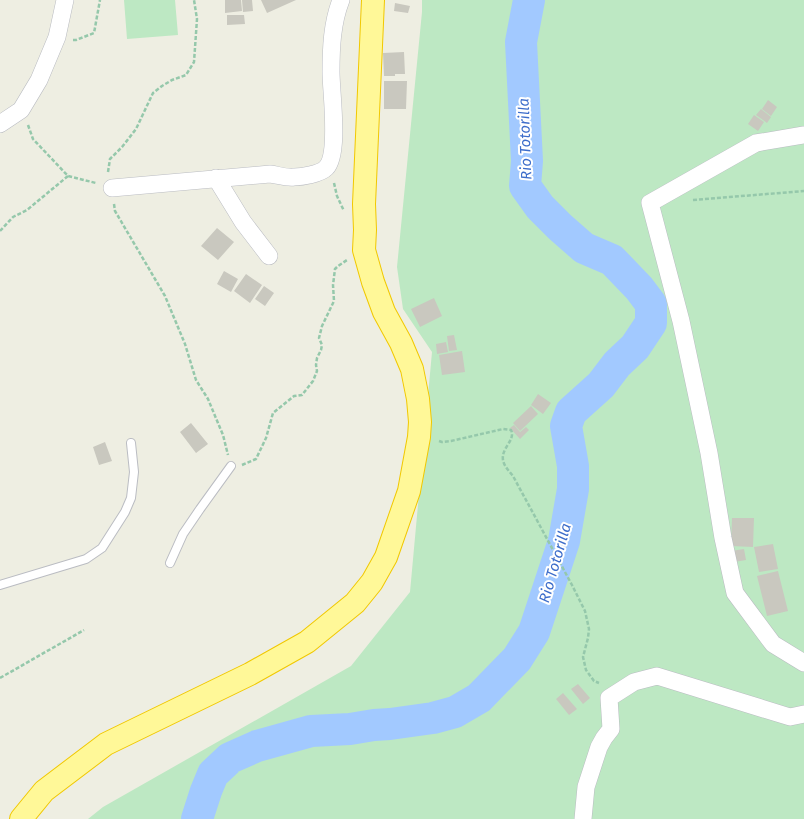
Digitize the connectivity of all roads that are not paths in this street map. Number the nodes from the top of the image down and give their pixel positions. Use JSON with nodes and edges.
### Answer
{"nodes":[{"id":1,"x":65,"y":0,"type":"edge"},
{"id":2,"x":342,"y":0,"type":"edge"},
{"id":3,"x":374,"y":0,"type":"edge"},
{"id":4,"x":0,"y":124,"type":"edge"},
{"id":5,"x":804,"y":135,"type":"edge"},
{"id":6,"x":216,"y":178,"type":"junction"},
{"id":7,"x":112,"y":188,"type":"road end"},
{"id":8,"x":269,"y":256,"type":"dead end"},
{"id":9,"x":131,"y":444,"type":"dead end"},
{"id":10,"x":231,"y":466,"type":"road end"},
{"id":11,"x":170,"y":562,"type":"dead end"},
{"id":12,"x":0,"y":585,"type":"edge"},
{"id":13,"x":804,"y":663,"type":"edge"},
{"id":14,"x":804,"y":714,"type":"edge"},
{"id":15,"x":21,"y":819,"type":"edge"},
{"id":16,"x":583,"y":819,"type":"edge"}],
"edges":[{"from":1,"to":4,"type":"street"},
{"from":2,"to":6,"type":"street"},
{"from":3,"to":15,"type":"highway"},
{"from":5,"to":13,"type":"street"},
{"from":6,"to":7,"type":"street"},
{"from":6,"to":8,"type":"street"},
{"from":9,"to":12,"type":"lane"},
{"from":10,"to":11,"type":"lane"},
{"from":14,"to":16,"type":"street"}]}
